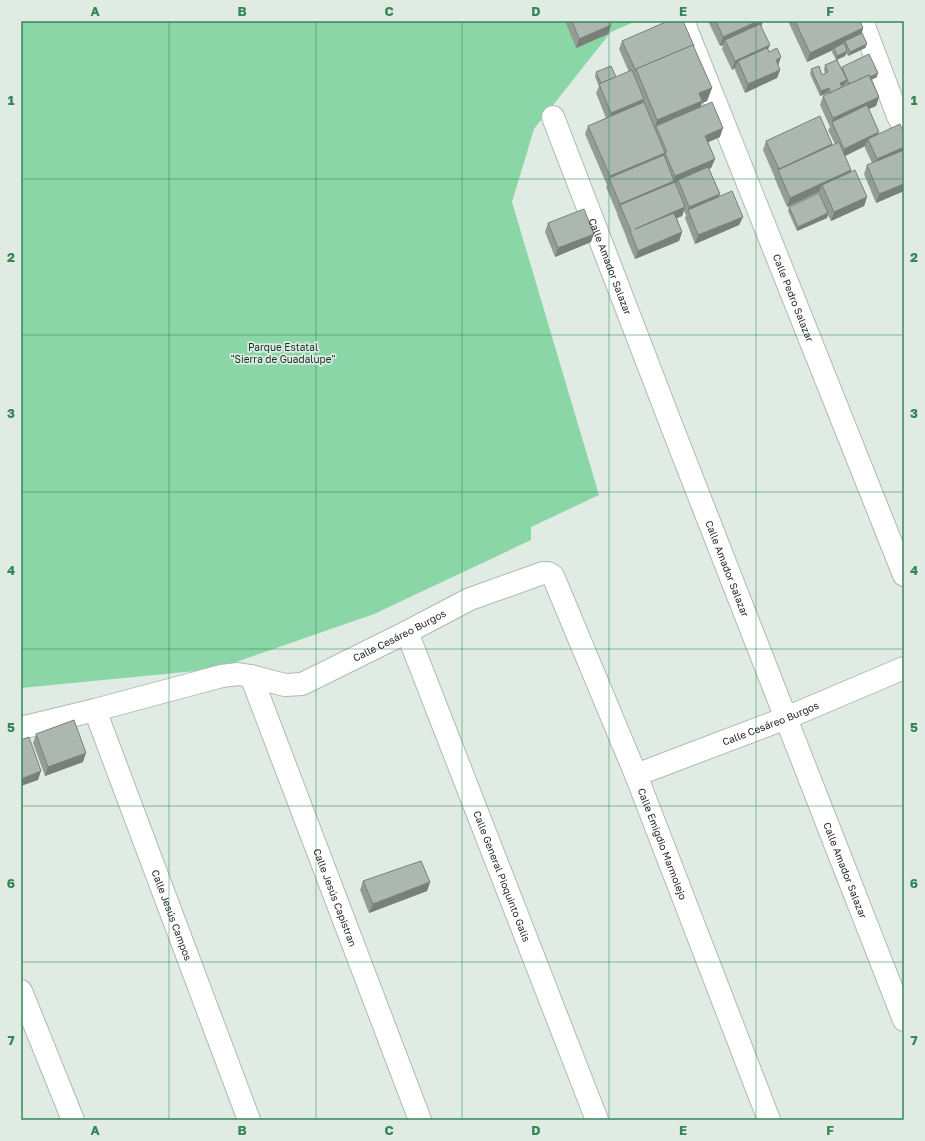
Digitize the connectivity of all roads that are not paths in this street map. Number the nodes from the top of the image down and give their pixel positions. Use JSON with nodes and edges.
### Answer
{"nodes":[{"id":1,"x":682,"y":21,"type":"edge"},
{"id":2,"x":862,"y":21,"type":"edge"},
{"id":3,"x":553,"y":117,"type":"dead end"},
{"id":4,"x":904,"y":127,"type":"edge"},
{"id":5,"x":548,"y":573,"type":"joint"},
{"id":6,"x":904,"y":575,"type":"edge"},
{"id":7,"x":407,"y":632,"type":"junction"},
{"id":8,"x":904,"y":668,"type":"edge"},
{"id":9,"x":251,"y":676,"type":"junction"},
{"id":10,"x":95,"y":710,"type":"junction"},
{"id":11,"x":786,"y":718,"type":"junction"},
{"id":12,"x":21,"y":728,"type":"edge"},
{"id":13,"x":636,"y":775,"type":"junction"},
{"id":14,"x":21,"y":991,"type":"edge"},
{"id":15,"x":904,"y":1020,"type":"edge"},
{"id":16,"x":73,"y":1120,"type":"edge"},
{"id":17,"x":249,"y":1120,"type":"edge"},
{"id":18,"x":420,"y":1120,"type":"edge"},
{"id":19,"x":597,"y":1120,"type":"edge"},
{"id":20,"x":769,"y":1120,"type":"edge"}],
"edges":[{"from":1,"to":6,"type":"street","name":"Calle Pedro Salazar"},
{"from":2,"to":4,"type":"street"},
{"from":3,"to":11,"type":"street","name":"Calle Amador Salazar"},
{"from":5,"to":7,"type":"street","name":"Calle Cesáreo Burgos"},
{"from":5,"to":13,"type":"street","name":"Calle Emigdio Marmolejo"},
{"from":7,"to":9,"type":"street","name":"Calle Cesáreo Burgos"},
{"from":7,"to":19,"type":"street","name":"Calle General Pioquinto Galis"},
{"from":8,"to":11,"type":"street","name":"Calle Cesáreo Burgos"},
{"from":9,"to":10,"type":"street","name":"Calle Cesáreo Burgos"},
{"from":9,"to":18,"type":"street","name":"Calle Jesús Capistran"},
{"from":10,"to":12,"type":"street"},
{"from":10,"to":17,"type":"street","name":"Calle Jesús Campos"},
{"from":11,"to":13,"type":"street","name":"Calle Cesáreo Burgos"},
{"from":11,"to":15,"type":"street","name":"Calle Amador Salazar"},
{"from":13,"to":20,"type":"street","name":"Calle Emigdio Marmolejo"},
{"from":14,"to":16,"type":"street"}]}
